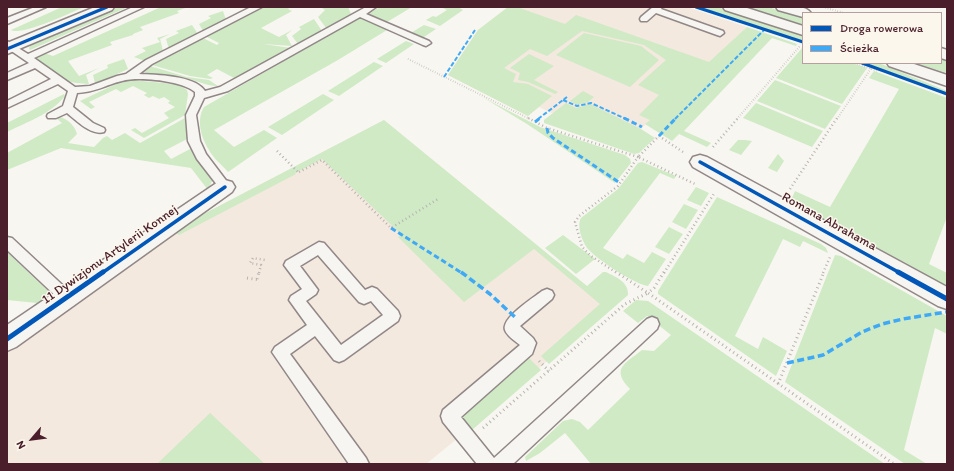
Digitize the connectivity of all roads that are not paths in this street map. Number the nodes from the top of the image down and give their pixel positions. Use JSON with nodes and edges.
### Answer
{"nodes":[{"id":1,"x":42,"y":7,"type":"edge"},
{"id":2,"x":107,"y":7,"type":"edge"},
{"id":3,"x":140,"y":7,"type":"edge"},
{"id":4,"x":258,"y":7,"type":"edge"},
{"id":5,"x":372,"y":7,"type":"edge"},
{"id":6,"x":730,"y":7,"type":"edge"},
{"id":7,"x":783,"y":7,"type":"edge"},
{"id":8,"x":656,"y":8,"type":"edge"},
{"id":9,"x":802,"y":12,"type":"edge"},
{"id":10,"x":360,"y":14,"type":"junction"},
{"id":11,"x":644,"y":19,"type":"dead end"},
{"id":12,"x":7,"y":21,"type":"edge"},
{"id":13,"x":720,"y":33,"type":"dead end"},
{"id":14,"x":800,"y":36,"type":"edge"},
{"id":15,"x":426,"y":43,"type":"dead end"},
{"id":16,"x":8,"y":46,"type":"edge"},
{"id":17,"x":31,"y":61,"type":"junction"},
{"id":18,"x":890,"y":67,"type":"edge"},
{"id":19,"x":130,"y":76,"type":"junction"},
{"id":20,"x":7,"y":77,"type":"edge"},
{"id":21,"x":58,"y":80,"type":"junction"},
{"id":22,"x":947,"y":81,"type":"edge"},
{"id":23,"x":73,"y":90,"type":"junction"},
{"id":24,"x":200,"y":96,"type":"junction"},
{"id":25,"x":7,"y":105,"type":"edge"},
{"id":26,"x":68,"y":108,"type":"junction"},
{"id":27,"x":52,"y":116,"type":"dead end"},
{"id":28,"x":100,"y":130,"type":"dead end"},
{"id":29,"x":700,"y":162,"type":"road end"},
{"id":30,"x":225,"y":186,"type":"joint"},
{"id":31,"x":7,"y":242,"type":"edge"},
{"id":32,"x":547,"y":295,"type":"dead end"},
{"id":33,"x":66,"y":298,"type":"junction"},
{"id":34,"x":947,"y":299,"type":"edge"},
{"id":35,"x":652,"y":324,"type":"dead end"},
{"id":36,"x":317,"y":327,"type":"junction"},
{"id":37,"x":7,"y":339,"type":"edge"},
{"id":38,"x":360,"y":464,"type":"edge"},
{"id":39,"x":488,"y":464,"type":"edge"},
{"id":40,"x":500,"y":464,"type":"edge"}],
"edges":[{"from":1,"to":12,"type":"lane"},
{"from":2,"to":16,"type":"street"},
{"from":3,"to":17,"type":"lane"},
{"from":4,"to":19,"type":"lane"},
{"from":5,"to":10,"type":"lane"},
{"from":6,"to":14,"type":"street"},
{"from":7,"to":9,"type":"street"},
{"from":8,"to":11,"type":"lane"},
{"from":8,"to":13,"type":"lane"},
{"from":10,"to":15,"type":"lane"},
{"from":10,"to":24,"type":"lane"},
{"from":16,"to":17,"type":"lane"},
{"from":17,"to":20,"type":"lane"},
{"from":17,"to":21,"type":"lane"},
{"from":18,"to":22,"type":"street"},
{"from":19,"to":23,"type":"lane"},
{"from":19,"to":24,"type":"lane"},
{"from":21,"to":23,"type":"lane"},
{"from":21,"to":25,"type":"lane"},
{"from":23,"to":26,"type":"lane"},
{"from":24,"to":30,"type":"lane"},
{"from":26,"to":27,"type":"lane"},
{"from":26,"to":28,"type":"lane"},
{"from":29,"to":34,"type":"street","name":"Romana Abrahama"},
{"from":30,"to":33,"type":"street","name":"11 Dywizjonu Artylerii Konnej"},
{"from":31,"to":33,"type":"lane"},
{"from":32,"to":39,"type":"lane"},
{"from":33,"to":37,"type":"street","name":"11 Dywizjonu Artylerii Konnej"},
{"from":35,"to":40,"type":"lane"},
{"from":36,"to":36,"type":"lane"},
{"from":36,"to":38,"type":"lane"}]}
